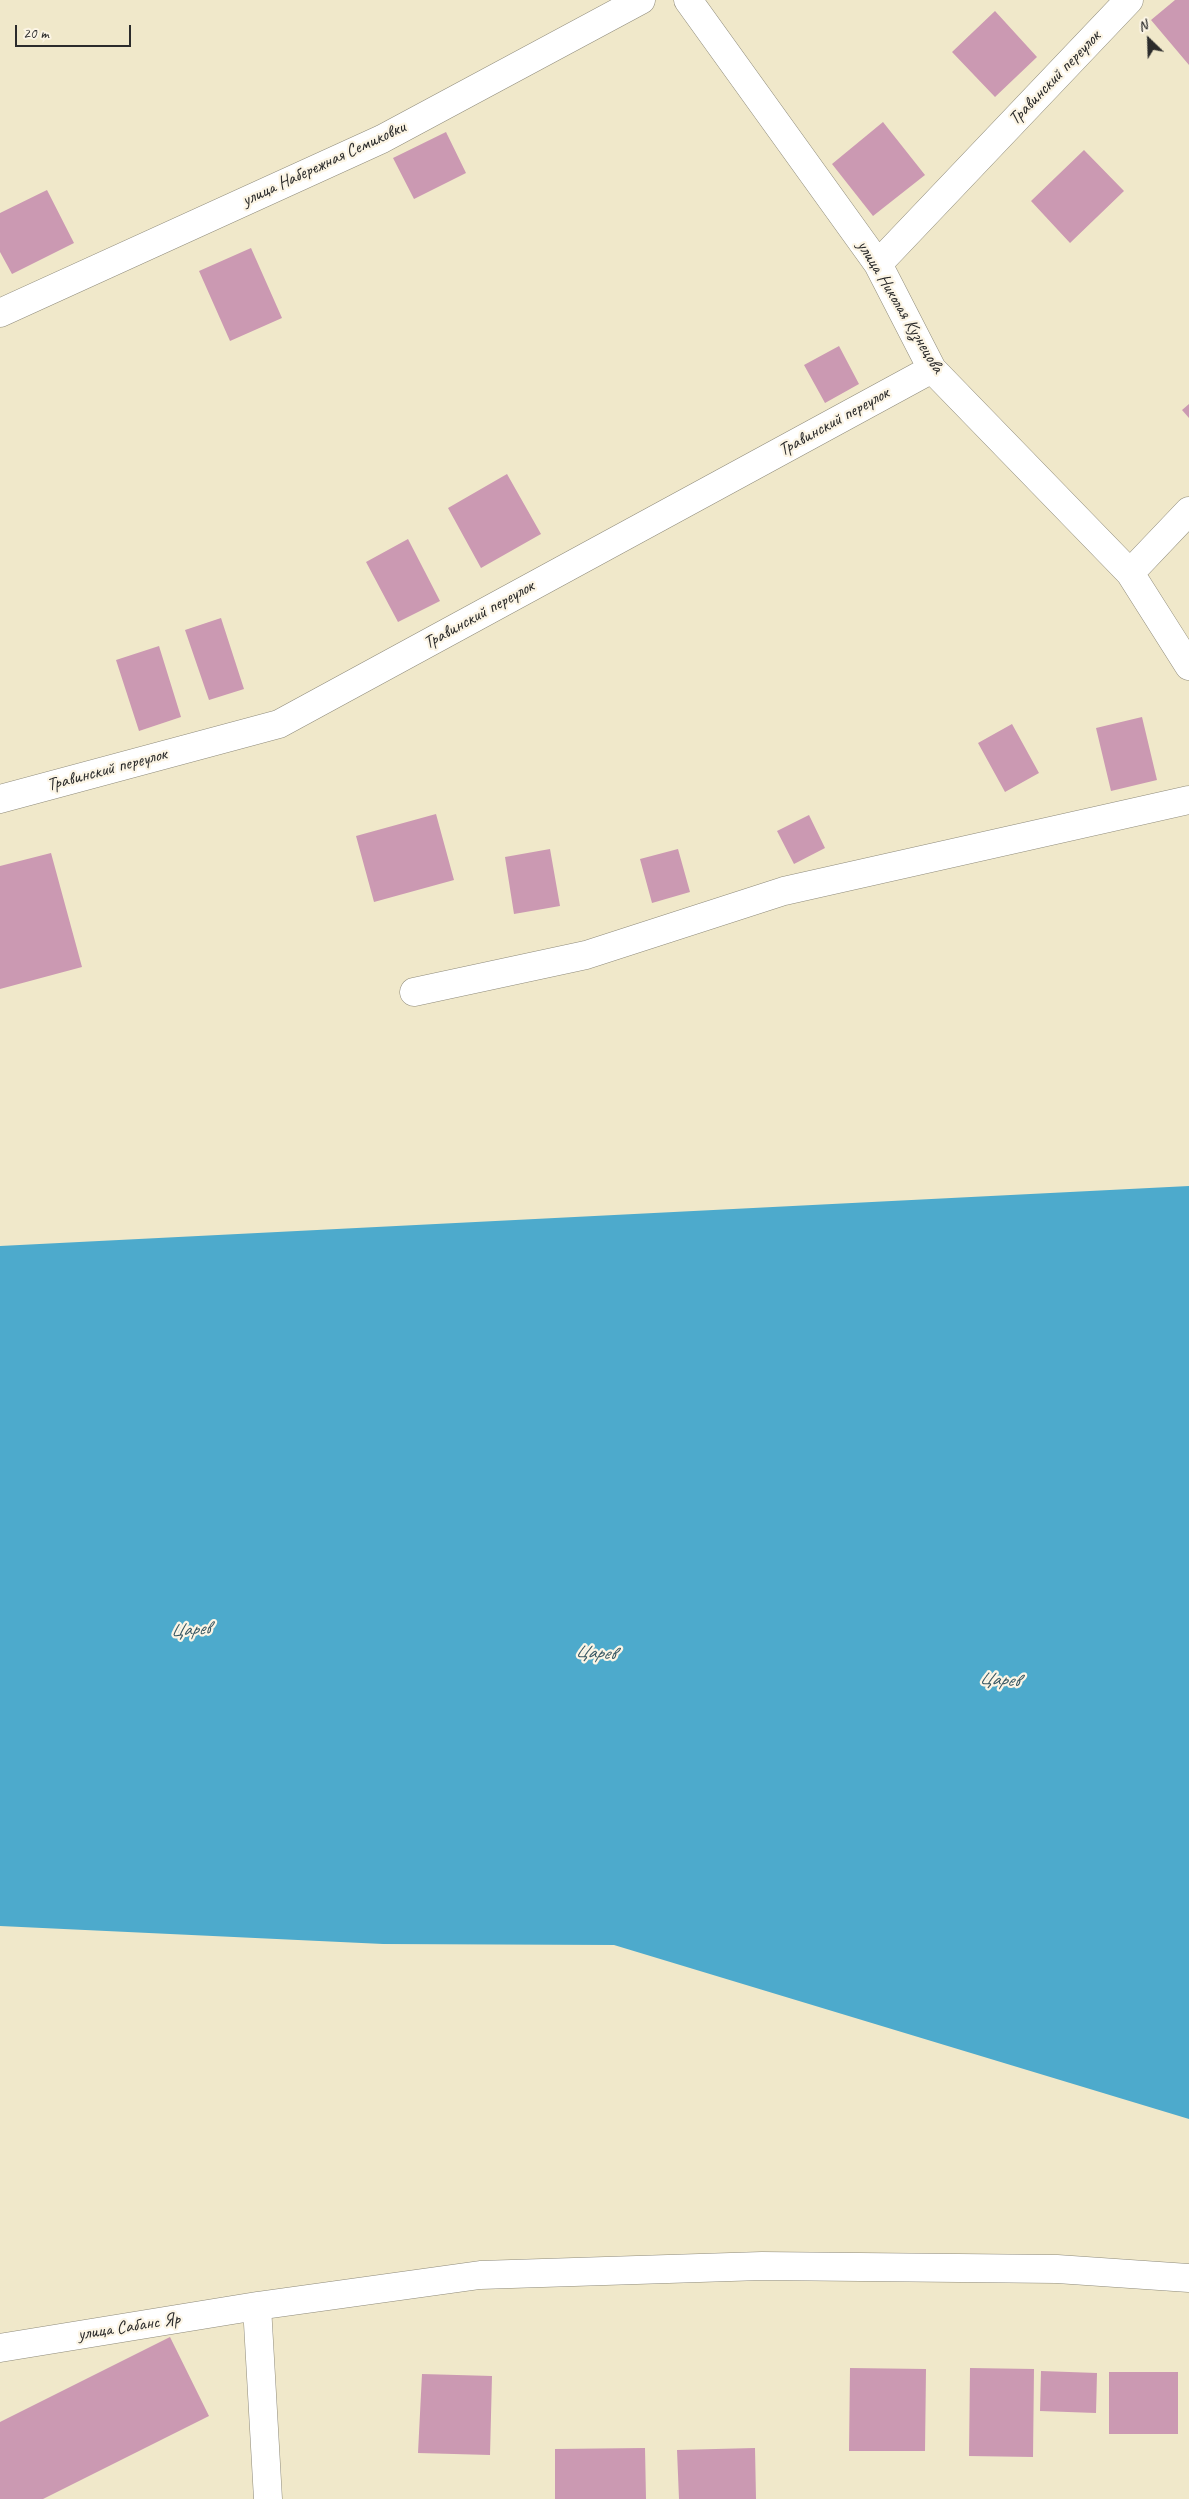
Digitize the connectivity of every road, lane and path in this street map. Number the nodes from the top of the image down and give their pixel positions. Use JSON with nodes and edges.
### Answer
{"nodes":[{"id":1,"x":641,"y":0,"type":"edge"},
{"id":2,"x":688,"y":0,"type":"edge"},
{"id":3,"x":1129,"y":0,"type":"edge"},
{"id":4,"x":878,"y":264,"type":"junction"},
{"id":5,"x":0,"y":313,"type":"edge"},
{"id":6,"x":932,"y":369,"type":"junction"},
{"id":7,"x":1189,"y":511,"type":"edge"},
{"id":8,"x":1130,"y":573,"type":"junction"},
{"id":9,"x":1189,"y":666,"type":"edge"},
{"id":10,"x":0,"y":799,"type":"edge"},
{"id":11,"x":1189,"y":800,"type":"edge"},
{"id":12,"x":414,"y":992,"type":"dead end"},
{"id":13,"x":1189,"y":2278,"type":"edge"},
{"id":14,"x":257,"y":2306,"type":"junction"},
{"id":15,"x":0,"y":2348,"type":"edge"},
{"id":16,"x":268,"y":2499,"type":"edge"}],
"edges":[{"from":1,"to":5,"type":"street","name":"улица Набережная Семиковки"},
{"from":2,"to":4,"type":"street","name":"улица Николая Кузнецова"},
{"from":3,"to":4,"type":"street","name":"Травинский переулок"},
{"from":4,"to":6,"type":"street","name":"улица Николая Кузнецова"},
{"from":6,"to":8,"type":"street","name":"улица Николая Кузнецова"},
{"from":6,"to":10,"type":"street","name":"Травинский переулок"},
{"from":7,"to":8,"type":"street"},
{"from":8,"to":9,"type":"street","name":"улица Николая Кузнецова"},
{"from":11,"to":12,"type":"street"},
{"from":13,"to":14,"type":"street","name":"улица Сабанс Яр"},
{"from":14,"to":15,"type":"street","name":"улица Сабанс Яр"},
{"from":14,"to":16,"type":"street"}]}
